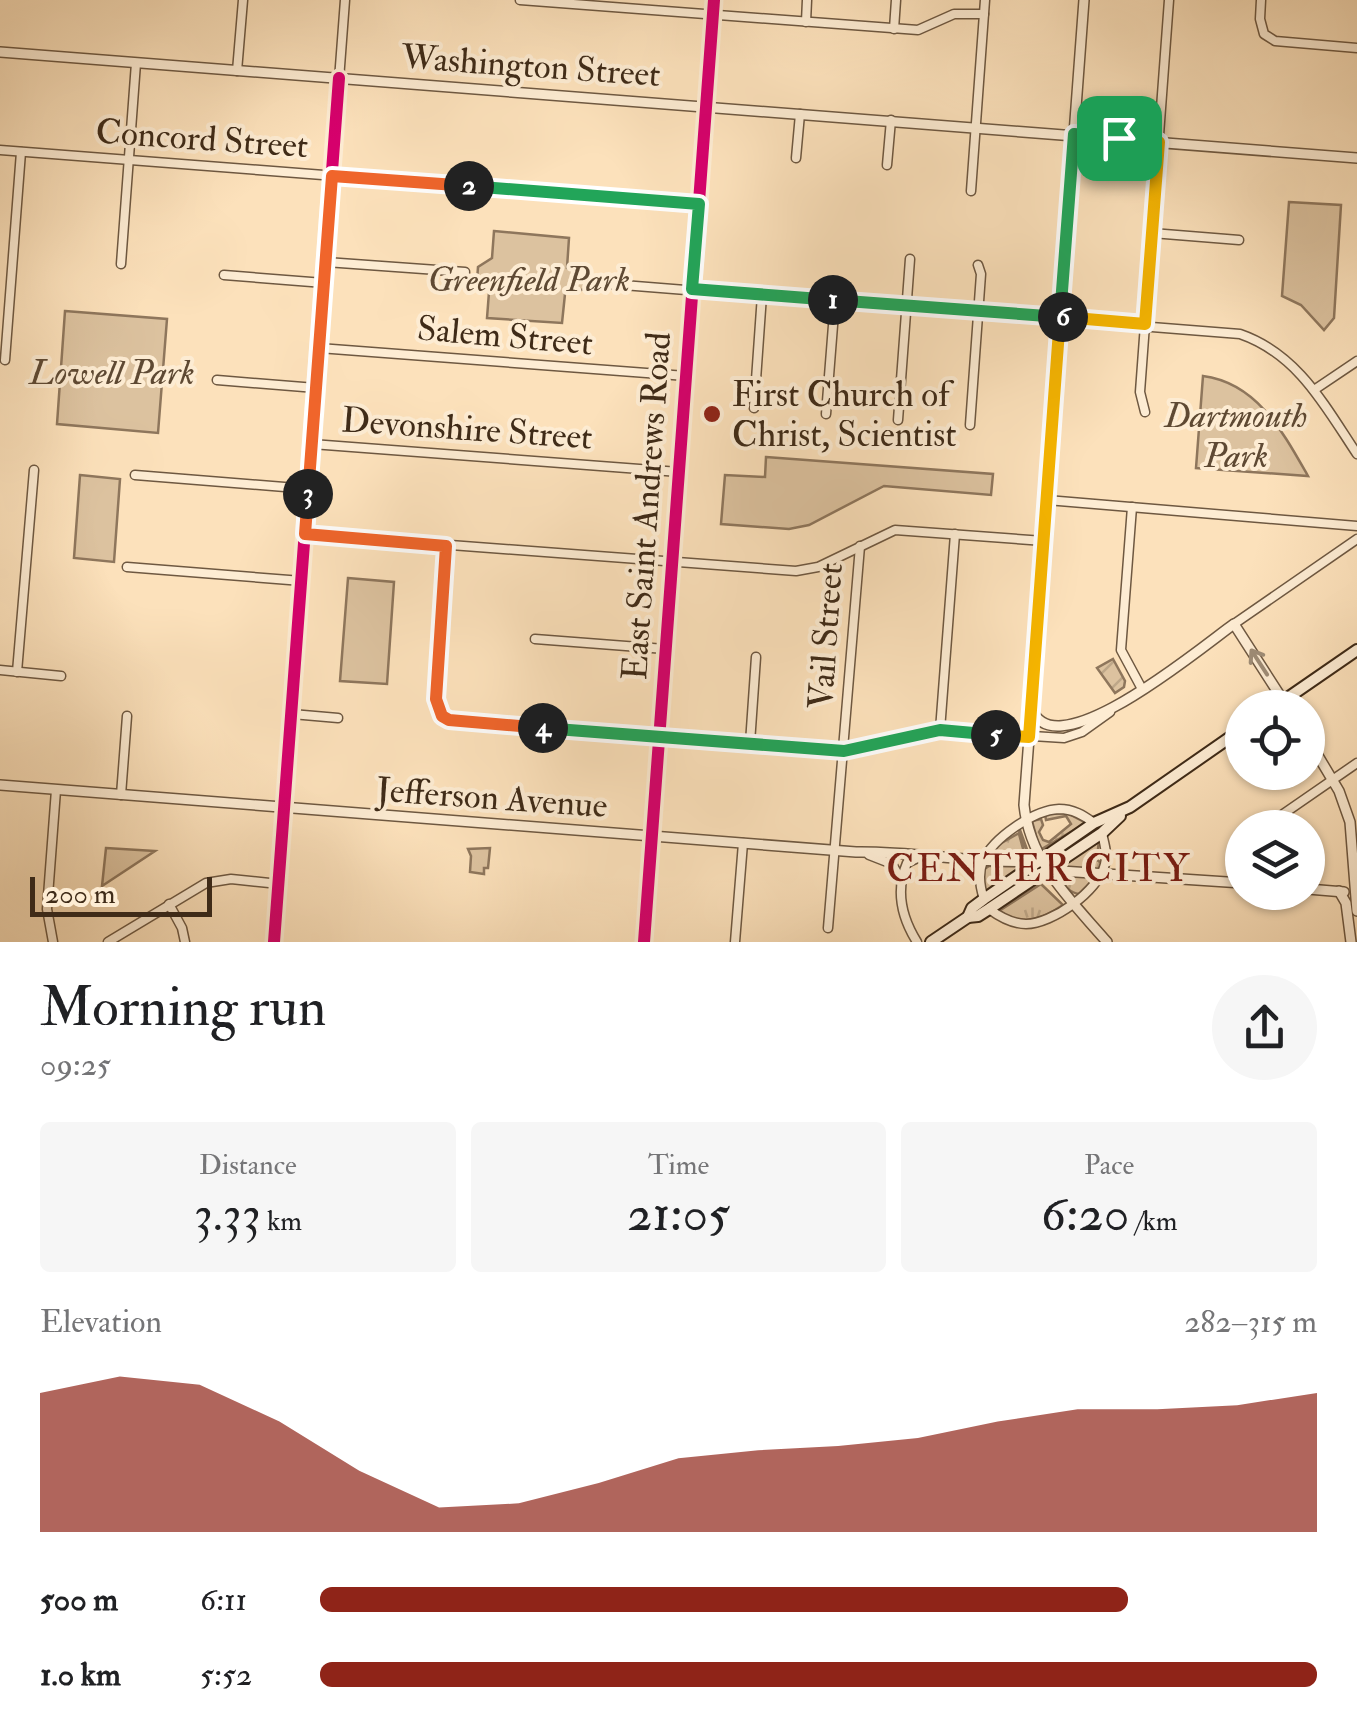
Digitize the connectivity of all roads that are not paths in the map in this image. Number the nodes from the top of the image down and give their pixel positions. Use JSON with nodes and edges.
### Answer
{"nodes":[{"id":1,"x":243,"y":0,"type":"edge"},
{"id":2,"x":346,"y":0,"type":"edge"},
{"id":3,"x":520,"y":0,"type":"edge"},
{"id":4,"x":714,"y":0,"type":"edge"},
{"id":5,"x":807,"y":0,"type":"edge"},
{"id":6,"x":896,"y":0,"type":"edge"},
{"id":7,"x":985,"y":0,"type":"edge"},
{"id":8,"x":1084,"y":0,"type":"edge"},
{"id":9,"x":1169,"y":0,"type":"edge"},
{"id":10,"x":1262,"y":0,"type":"edge"},
{"id":11,"x":984,"y":14,"type":"junction"},
{"id":12,"x":713,"y":15,"type":"junction"},
{"id":13,"x":806,"y":22,"type":"junction"},
{"id":14,"x":894,"y":29,"type":"junction"},
{"id":15,"x":1357,"y":48,"type":"edge"},
{"id":16,"x":0,"y":52,"type":"edge"},
{"id":17,"x":136,"y":62,"type":"junction"},
{"id":18,"x":237,"y":70,"type":"junction"},
{"id":19,"x":339,"y":78,"type":"junction"},
{"id":20,"x":706,"y":106,"type":"junction"},
{"id":21,"x":800,"y":114,"type":"junction"},
{"id":22,"x":891,"y":120,"type":"junction"},
{"id":23,"x":976,"y":126,"type":"junction"},
{"id":24,"x":1074,"y":134,"type":"junction"},
{"id":25,"x":1159,"y":142,"type":"junction"},
{"id":26,"x":0,"y":150,"type":"edge"},
{"id":27,"x":21,"y":152,"type":"junction"},
{"id":28,"x":796,"y":158,"type":"dead end"},
{"id":29,"x":1357,"y":158,"type":"edge"},
{"id":30,"x":129,"y":160,"type":"junction"},
{"id":31,"x":888,"y":165,"type":"dead end"},
{"id":32,"x":332,"y":176,"type":"junction"},
{"id":33,"x":972,"y":192,"type":"dead end"},
{"id":34,"x":699,"y":204,"type":"junction"},
{"id":35,"x":1152,"y":233,"type":"junction"},
{"id":36,"x":1239,"y":240,"type":"dead end"},
{"id":37,"x":910,"y":259,"type":"dead end"},
{"id":38,"x":326,"y":262,"type":"junction"},
{"id":39,"x":121,"y":264,"type":"dead end"},
{"id":40,"x":978,"y":265,"type":"dead end"},
{"id":41,"x":465,"y":272,"type":"dead end"},
{"id":42,"x":224,"y":275,"type":"dead end"},
{"id":43,"x":324,"y":283,"type":"junction"},
{"id":44,"x":598,"y":283,"type":"dead end"},
{"id":45,"x":692,"y":289,"type":"junction"},
{"id":46,"x":762,"y":295,"type":"junction"},
{"id":47,"x":835,"y":300,"type":"junction"},
{"id":48,"x":906,"y":306,"type":"junction"},
{"id":49,"x":978,"y":312,"type":"junction"},
{"id":50,"x":1060,"y":317,"type":"junction"},
{"id":51,"x":1145,"y":324,"type":"junction"},
{"id":52,"x":319,"y":348,"type":"junction"},
{"id":53,"x":5,"y":360,"type":"dead end"},
{"id":54,"x":1357,"y":361,"type":"edge"},
{"id":55,"x":686,"y":376,"type":"junction"},
{"id":56,"x":217,"y":380,"type":"dead end"},
{"id":57,"x":316,"y":388,"type":"junction"},
{"id":58,"x":1314,"y":390,"type":"junction"},
{"id":59,"x":754,"y":408,"type":"dead end"},
{"id":60,"x":1145,"y":412,"type":"dead end"},
{"id":61,"x":826,"y":414,"type":"dead end"},
{"id":62,"x":898,"y":420,"type":"dead end"},
{"id":63,"x":970,"y":425,"type":"dead end"},
{"id":64,"x":312,"y":444,"type":"junction"},
{"id":65,"x":1357,"y":454,"type":"edge"},
{"id":66,"x":34,"y":470,"type":"dead end"},
{"id":67,"x":678,"y":472,"type":"junction"},
{"id":68,"x":135,"y":475,"type":"dead end"},
{"id":69,"x":309,"y":489,"type":"junction"},
{"id":70,"x":1046,"y":500,"type":"junction"},
{"id":71,"x":1132,"y":507,"type":"junction"},
{"id":72,"x":1357,"y":526,"type":"edge"},
{"id":73,"x":305,"y":534,"type":"junction"},
{"id":74,"x":955,"y":534,"type":"junction"},
{"id":75,"x":1357,"y":539,"type":"edge"},
{"id":76,"x":1044,"y":541,"type":"junction"},
{"id":77,"x":446,"y":546,"type":"junction"},
{"id":78,"x":860,"y":546,"type":"junction"},
{"id":79,"x":672,"y":561,"type":"junction"},
{"id":80,"x":127,"y":568,"type":"dead end"},
{"id":81,"x":302,"y":581,"type":"junction"},
{"id":82,"x":1234,"y":624,"type":"junction"},
{"id":83,"x":535,"y":639,"type":"dead end"},
{"id":84,"x":665,"y":649,"type":"junction"},
{"id":85,"x":1357,"y":650,"type":"edge"},
{"id":86,"x":756,"y":658,"type":"dead end"},
{"id":87,"x":0,"y":670,"type":"edge"},
{"id":88,"x":17,"y":672,"type":"junction"},
{"id":89,"x":61,"y":676,"type":"dead end"},
{"id":90,"x":1142,"y":688,"type":"junction"},
{"id":91,"x":1272,"y":690,"type":"edge"},
{"id":92,"x":1302,"y":690,"type":"edge"},
{"id":93,"x":1031,"y":706,"type":"junction"},
{"id":94,"x":1118,"y":706,"type":"junction"},
{"id":95,"x":292,"y":714,"type":"junction"},
{"id":96,"x":127,"y":716,"type":"dead end"},
{"id":97,"x":338,"y":718,"type":"dead end"},
{"id":98,"x":940,"y":730,"type":"junction"},
{"id":99,"x":659,"y":736,"type":"junction"},
{"id":100,"x":1029,"y":737,"type":"junction"},
{"id":101,"x":1225,"y":740,"type":"edge"},
{"id":102,"x":750,"y":743,"type":"junction"},
{"id":103,"x":844,"y":751,"type":"junction"},
{"id":104,"x":1357,"y":763,"type":"edge"},
{"id":105,"x":1325,"y":767,"type":"edge"},
{"id":106,"x":1333,"y":780,"type":"junction"},
{"id":107,"x":0,"y":785,"type":"edge"},
{"id":108,"x":56,"y":790,"type":"junction"},
{"id":109,"x":121,"y":795,"type":"junction"},
{"id":110,"x":285,"y":808,"type":"junction"},
{"id":111,"x":1289,"y":810,"type":"edge"},
{"id":112,"x":1026,"y":822,"type":"junction"},
{"id":113,"x":1098,"y":828,"type":"junction"},
{"id":114,"x":651,"y":836,"type":"junction"},
{"id":115,"x":744,"y":844,"type":"junction"},
{"id":116,"x":836,"y":850,"type":"junction"},
{"id":117,"x":856,"y":852,"type":"junction"},
{"id":118,"x":924,"y":856,"type":"junction"},
{"id":119,"x":983,"y":861,"type":"junction"},
{"id":120,"x":1106,"y":861,"type":"junction"},
{"id":121,"x":1043,"y":865,"type":"junction"},
{"id":122,"x":1102,"y":874,"type":"junction"},
{"id":123,"x":1120,"y":874,"type":"junction"},
{"id":124,"x":1225,"y":883,"type":"edge"},
{"id":125,"x":279,"y":884,"type":"junction"},
{"id":126,"x":901,"y":888,"type":"junction"},
{"id":127,"x":1325,"y":890,"type":"edge"},
{"id":128,"x":1340,"y":891,"type":"junction"},
{"id":129,"x":1355,"y":892,"type":"edge"},
{"id":130,"x":1072,"y":902,"type":"junction"},
{"id":131,"x":169,"y":904,"type":"junction"},
{"id":132,"x":987,"y":904,"type":"junction"},
{"id":133,"x":1357,"y":911,"type":"edge"},
{"id":134,"x":828,"y":928,"type":"dead end"},
{"id":135,"x":53,"y":942,"type":"edge"},
{"id":136,"x":108,"y":942,"type":"edge"},
{"id":137,"x":185,"y":942,"type":"edge"},
{"id":138,"x":274,"y":942,"type":"edge"},
{"id":139,"x":644,"y":942,"type":"edge"},
{"id":140,"x":736,"y":942,"type":"edge"},
{"id":141,"x":917,"y":942,"type":"edge"},
{"id":142,"x":931,"y":942,"type":"edge"},
{"id":143,"x":1107,"y":942,"type":"edge"},
{"id":144,"x":1352,"y":942,"type":"edge"}],
"edges":[{"from":1,"to":18,"type":"street"},
{"from":2,"to":19,"type":"street"},
{"from":3,"to":12,"type":"street"},
{"from":4,"to":12,"type":"street","name":"East Saint Andrews Road"},
{"from":5,"to":13,"type":"street"},
{"from":6,"to":14,"type":"street"},
{"from":7,"to":11,"type":"street"},
{"from":8,"to":24,"type":"street"},
{"from":9,"to":25,"type":"street"},
{"from":10,"to":15,"type":"street"},
{"from":11,"to":14,"type":"street"},
{"from":11,"to":23,"type":"street"},
{"from":12,"to":13,"type":"street"},
{"from":12,"to":20,"type":"street","name":"East Saint Andrews Road"},
{"from":13,"to":14,"type":"street"},
{"from":16,"to":17,"type":"street","name":"Washington Street"},
{"from":17,"to":18,"type":"street","name":"Washington Street"},
{"from":17,"to":30,"type":"street"},
{"from":18,"to":19,"type":"street","name":"Washington Street"},
{"from":19,"to":20,"type":"street","name":"Washington Street"},
{"from":19,"to":32,"type":"street"},
{"from":20,"to":21,"type":"street","name":"Washington Street"},
{"from":20,"to":34,"type":"street","name":"East Saint Andrews Road"},
{"from":21,"to":22,"type":"street","name":"Washington Street"},
{"from":21,"to":28,"type":"street"},
{"from":22,"to":23,"type":"street","name":"Washington Street"},
{"from":22,"to":31,"type":"street"},
{"from":23,"to":24,"type":"street","name":"Washington Street"},
{"from":23,"to":33,"type":"street"},
{"from":24,"to":25,"type":"street","name":"Washington Street"},
{"from":24,"to":50,"type":"street"},
{"from":25,"to":29,"type":"street","name":"Washington Street"},
{"from":25,"to":35,"type":"street"},
{"from":26,"to":27,"type":"street","name":"Concord Street"},
{"from":27,"to":30,"type":"street","name":"Concord Street"},
{"from":27,"to":53,"type":"street"},
{"from":30,"to":32,"type":"street","name":"Concord Street"},
{"from":30,"to":39,"type":"street"},
{"from":32,"to":34,"type":"street","name":"Concord Street"},
{"from":32,"to":38,"type":"street"},
{"from":34,"to":45,"type":"street","name":"East Saint Andrews Road"},
{"from":35,"to":36,"type":"street"},
{"from":35,"to":51,"type":"street"},
{"from":37,"to":48,"type":"street"},
{"from":38,"to":41,"type":"street"},
{"from":38,"to":43,"type":"street"},
{"from":40,"to":49,"type":"street"},
{"from":42,"to":43,"type":"street"},
{"from":43,"to":52,"type":"street"},
{"from":44,"to":45,"type":"street"},
{"from":45,"to":46,"type":"street"},
{"from":45,"to":55,"type":"street","name":"East Saint Andrews Road"},
{"from":46,"to":47,"type":"street"},
{"from":46,"to":59,"type":"street"},
{"from":47,"to":48,"type":"street"},
{"from":47,"to":61,"type":"street"},
{"from":48,"to":49,"type":"street"},
{"from":48,"to":62,"type":"street"},
{"from":49,"to":50,"type":"street"},
{"from":49,"to":63,"type":"street"},
{"from":50,"to":51,"type":"street"},
{"from":50,"to":70,"type":"street"},
{"from":51,"to":58,"type":"street"},
{"from":51,"to":60,"type":"street"},
{"from":52,"to":55,"type":"street","name":"Salem Street"},
{"from":52,"to":57,"type":"street"},
{"from":54,"to":58,"type":"street"},
{"from":55,"to":67,"type":"street","name":"East Saint Andrews Road"},
{"from":56,"to":57,"type":"street"},
{"from":57,"to":64,"type":"street"},
{"from":58,"to":65,"type":"street"},
{"from":64,"to":67,"type":"street","name":"Devonshire Street"},
{"from":64,"to":69,"type":"street"},
{"from":66,"to":88,"type":"street"},
{"from":67,"to":79,"type":"street","name":"East Saint Andrews Road"},
{"from":68,"to":69,"type":"street"},
{"from":69,"to":73,"type":"street"},
{"from":70,"to":71,"type":"street"},
{"from":70,"to":76,"type":"street"},
{"from":71,"to":72,"type":"street"},
{"from":71,"to":90,"type":"street"},
{"from":73,"to":77,"type":"street"},
{"from":73,"to":81,"type":"street"},
{"from":74,"to":76,"type":"street"},
{"from":74,"to":78,"type":"street"},
{"from":74,"to":98,"type":"street"},
{"from":75,"to":82,"type":"street"},
{"from":76,"to":93,"type":"street"},
{"from":77,"to":79,"type":"street"},
{"from":77,"to":99,"type":"street"},
{"from":78,"to":79,"type":"street"},
{"from":78,"to":103,"type":"street","name":"Vail Street"},
{"from":79,"to":84,"type":"street","name":"East Saint Andrews Road"},
{"from":80,"to":81,"type":"street"},
{"from":81,"to":95,"type":"street"},
{"from":82,"to":90,"type":"street"},
{"from":91,"to":82,"type":"street","one_way":true},
{"from":83,"to":84,"type":"street"},
{"from":84,"to":99,"type":"street","name":"East Saint Andrews Road"},
{"from":85,"to":92,"type":"main road"},
{"from":86,"to":102,"type":"street"},
{"from":87,"to":88,"type":"street"},
{"from":88,"to":89,"type":"street"},
{"from":90,"to":94,"type":"street"},
{"from":93,"to":94,"type":"street"},
{"from":93,"to":100,"type":"street"},
{"from":94,"to":100,"type":"street"},
{"from":95,"to":97,"type":"street"},
{"from":95,"to":110,"type":"street"},
{"from":96,"to":109,"type":"street"},
{"from":98,"to":100,"type":"street"},
{"from":98,"to":103,"type":"street"},
{"from":99,"to":102,"type":"street"},
{"from":99,"to":114,"type":"street","name":"East Saint Andrews Road"},
{"from":100,"to":112,"type":"street"},
{"from":101,"to":113,"type":"main road"},
{"from":102,"to":103,"type":"street"},
{"from":103,"to":116,"type":"street","name":"Vail Street"},
{"from":104,"to":106,"type":"street"},
{"from":105,"to":106,"type":"street"},
{"from":106,"to":111,"type":"street"},
{"from":106,"to":129,"type":"street"},
{"from":107,"to":108,"type":"street","name":"Jefferson Avenue"},
{"from":108,"to":109,"type":"street","name":"Jefferson Avenue"},
{"from":108,"to":135,"type":"street"},
{"from":109,"to":110,"type":"street","name":"Jefferson Avenue"},
{"from":110,"to":114,"type":"street","name":"Jefferson Avenue"},
{"from":110,"to":125,"type":"street"},
{"from":112,"to":113,"type":"street"},
{"from":112,"to":119,"type":"street"},
{"from":112,"to":121,"type":"street"},
{"from":113,"to":120,"type":"street"},
{"from":113,"to":121,"type":"main road"},
{"from":114,"to":115,"type":"street","name":"Jefferson Avenue"},
{"from":114,"to":139,"type":"street","name":"East Saint Andrews Road"},
{"from":115,"to":116,"type":"street","name":"Jefferson Avenue"},
{"from":115,"to":140,"type":"street"},
{"from":116,"to":117,"type":"street","name":"Jefferson Avenue"},
{"from":116,"to":134,"type":"street","name":"Vail Street"},
{"from":117,"to":118,"type":"street","name":"Jefferson Avenue"},
{"from":117,"to":126,"type":"street"},
{"from":118,"to":119,"type":"street","name":"Jefferson Avenue"},
{"from":118,"to":126,"type":"street"},
{"from":119,"to":121,"type":"street","name":"Jefferson Avenue"},
{"from":119,"to":132,"type":"street"},
{"from":120,"to":122,"type":"street"},
{"from":120,"to":123,"type":"street"},
{"from":121,"to":122,"type":"street","name":"Jefferson Avenue"},
{"from":121,"to":130,"type":"street"},
{"from":121,"to":132,"type":"main road"},
{"from":122,"to":123,"type":"street","name":"Jefferson Avenue"},
{"from":122,"to":130,"type":"street"},
{"from":123,"to":124,"type":"street","name":"Jefferson Avenue"},
{"from":125,"to":131,"type":"street"},
{"from":125,"to":138,"type":"street"},
{"from":126,"to":141,"type":"street"},
{"from":127,"to":128,"type":"street"},
{"from":128,"to":129,"type":"street"},
{"from":128,"to":144,"type":"street"},
{"from":129,"to":133,"type":"street"},
{"from":130,"to":132,"type":"street"},
{"from":130,"to":143,"type":"street"},
{"from":131,"to":136,"type":"street"},
{"from":131,"to":137,"type":"street"},
{"from":132,"to":142,"type":"main road"}]}
